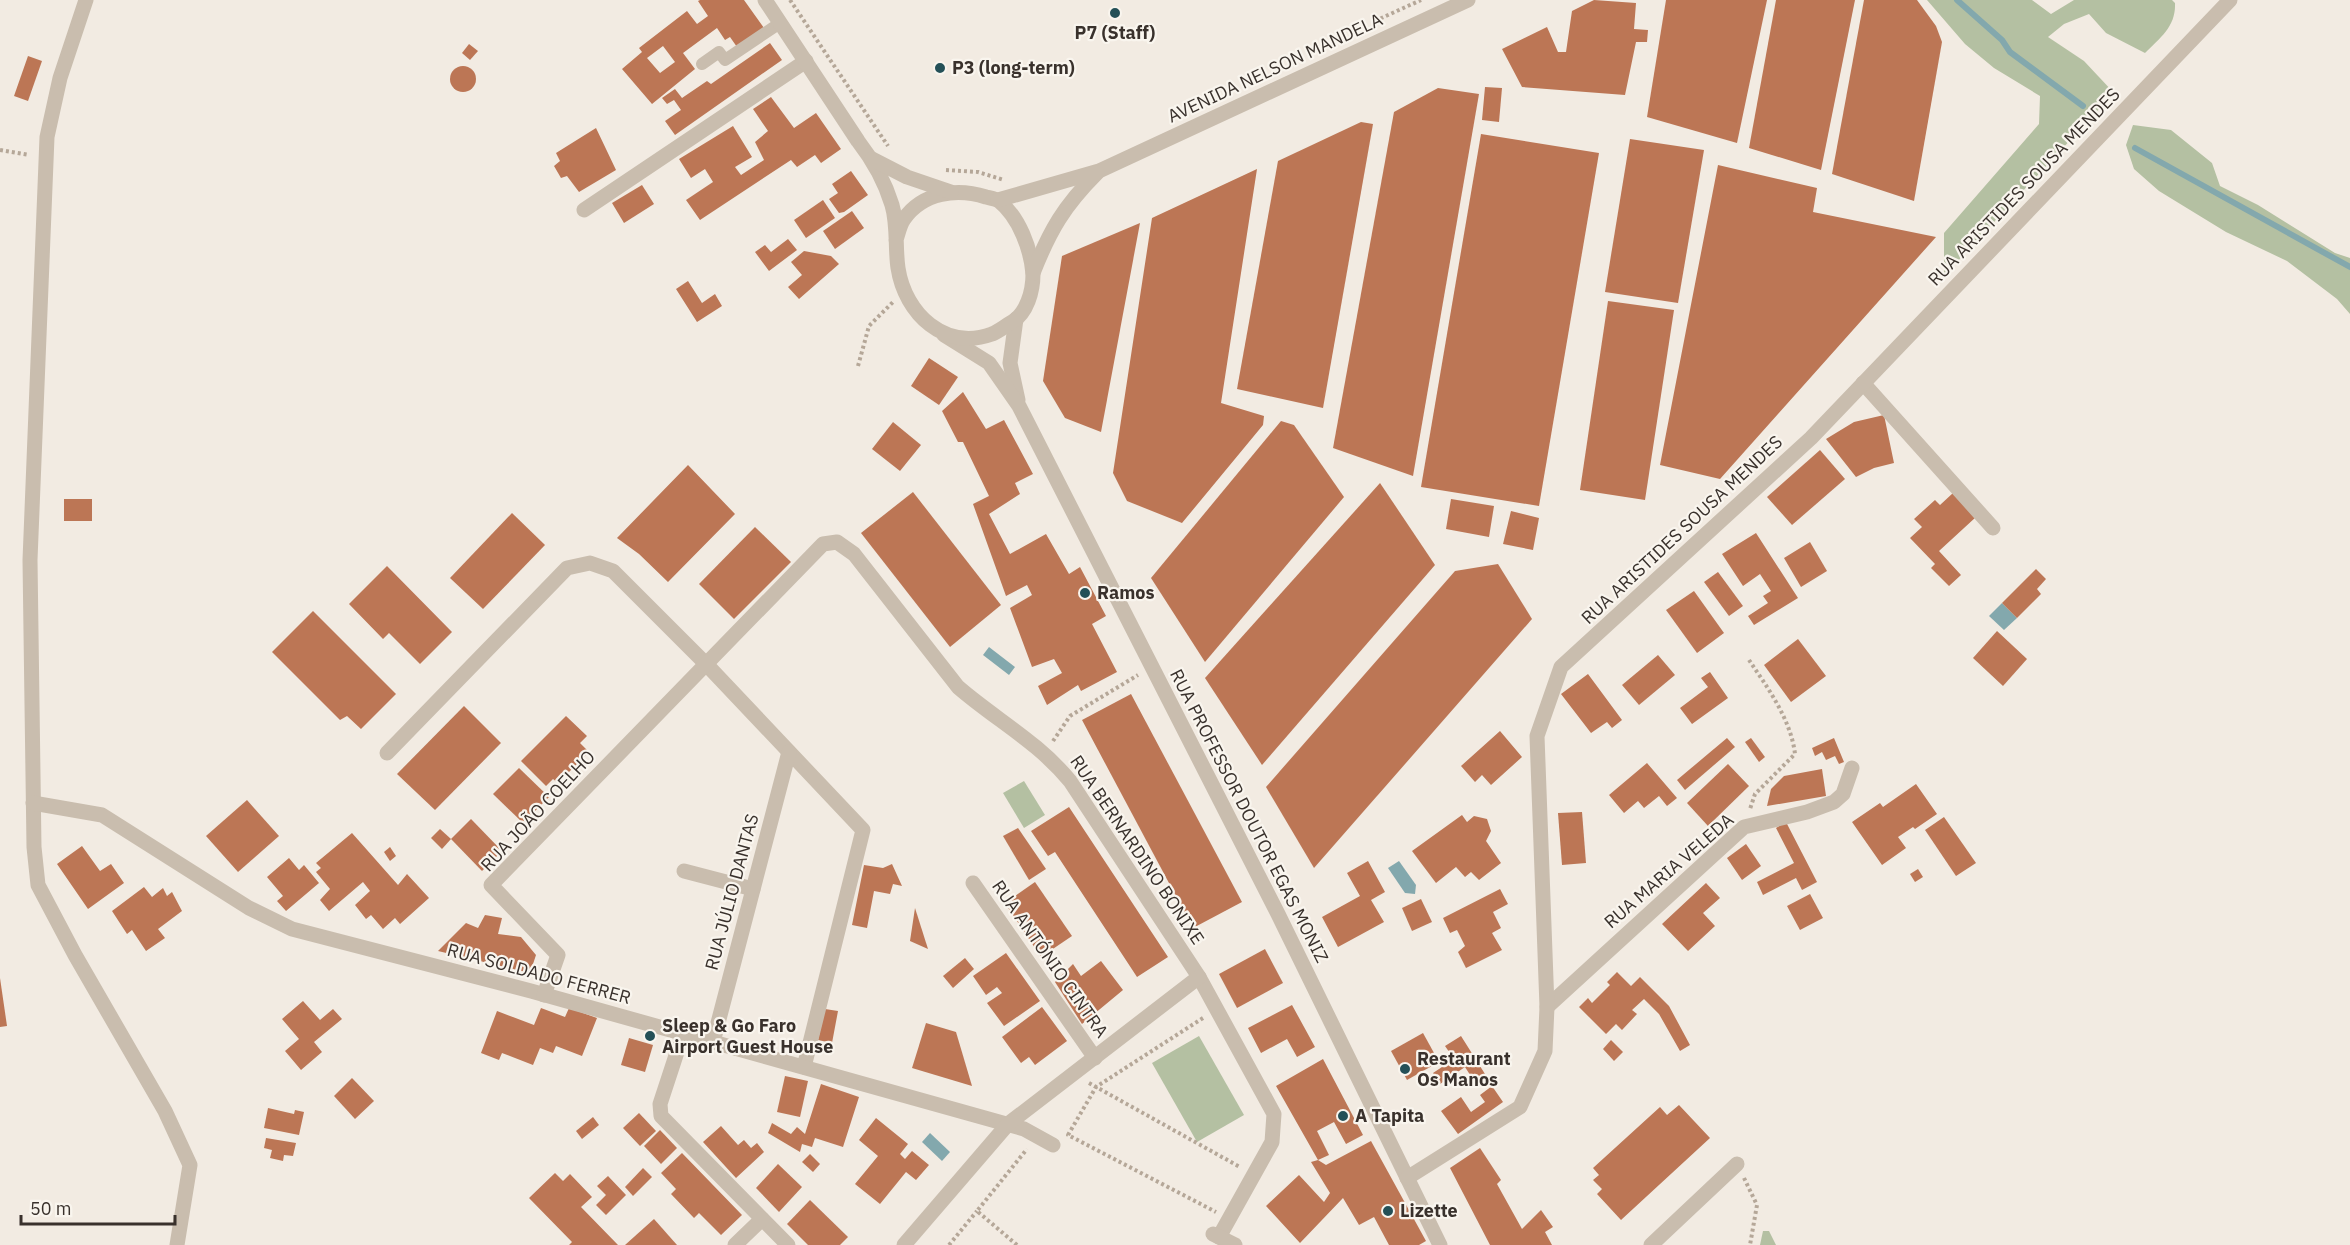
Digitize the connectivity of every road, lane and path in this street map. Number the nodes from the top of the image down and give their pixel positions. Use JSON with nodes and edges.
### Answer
{"nodes":[{"id":1,"x":86,"y":0,"type":"edge"},
{"id":2,"x":765,"y":0,"type":"edge"},
{"id":3,"x":790,"y":0,"type":"edge"},
{"id":4,"x":1421,"y":0,"type":"edge"},
{"id":5,"x":1468,"y":0,"type":"edge"},
{"id":6,"x":2230,"y":0,"type":"edge"},
{"id":7,"x":780,"y":23,"type":"junction"},
{"id":8,"x":1368,"y":25,"type":"dead end"},
{"id":9,"x":806,"y":62,"type":"junction"},
{"id":10,"x":702,"y":64,"type":"dead end"},
{"id":11,"x":890,"y":149,"type":"dead end"},
{"id":12,"x":0,"y":150,"type":"edge"},
{"id":13,"x":46,"y":158,"type":"junction"},
{"id":14,"x":872,"y":159,"type":"junction"},
{"id":15,"x":938,"y":168,"type":"dead end"},
{"id":16,"x":1099,"y":171,"type":"junction"},
{"id":17,"x":1009,"y":180,"type":"dead end"},
{"id":18,"x":951,"y":192,"type":"junction"},
{"id":19,"x":998,"y":200,"type":"junction"},
{"id":20,"x":584,"y":210,"type":"dead end"},
{"id":21,"x":896,"y":240,"type":"junction"},
{"id":22,"x":1033,"y":273,"type":"junction"},
{"id":23,"x":904,"y":290,"type":"junction"},
{"id":24,"x":1016,"y":319,"type":"junction"},
{"id":25,"x":942,"y":334,"type":"junction"},
{"id":26,"x":858,"y":366,"type":"dead end"},
{"id":27,"x":1863,"y":383,"type":"junction"},
{"id":28,"x":1019,"y":406,"type":"junction"},
{"id":29,"x":1993,"y":528,"type":"dead end"},
{"id":30,"x":1749,"y":660,"type":"dead end"},
{"id":31,"x":707,"y":665,"type":"junction"},
{"id":32,"x":1152,"y":668,"type":"junction"},
{"id":33,"x":789,"y":752,"type":"junction"},
{"id":34,"x":387,"y":753,"type":"dead end"},
{"id":35,"x":1044,"y":753,"type":"junction"},
{"id":36,"x":1852,"y":768,"type":"dead end"},
{"id":37,"x":33,"y":803,"type":"junction"},
{"id":38,"x":1744,"y":827,"type":"junction"},
{"id":39,"x":684,"y":871,"type":"dead end"},
{"id":40,"x":973,"y":884,"type":"dead end"},
{"id":41,"x":753,"y":889,"type":"junction"},
{"id":42,"x":1198,"y":977,"type":"junction"},
{"id":43,"x":544,"y":995,"type":"junction"},
{"id":44,"x":1547,"y":1007,"type":"junction"},
{"id":45,"x":1210,"y":1013,"type":"junction"},
{"id":46,"x":1210,"y":1027,"type":"dead end"},
{"id":47,"x":683,"y":1034,"type":"junction"},
{"id":48,"x":713,"y":1042,"type":"junction"},
{"id":49,"x":1095,"y":1058,"type":"junction"},
{"id":50,"x":804,"y":1067,"type":"junction"},
{"id":51,"x":1073,"y":1074,"type":"junction"},
{"id":52,"x":1096,"y":1087,"type":"junction"},
{"id":53,"x":1008,"y":1124,"type":"junction"},
{"id":54,"x":1038,"y":1136,"type":"junction"},
{"id":55,"x":1053,"y":1145,"type":"dead end"},
{"id":56,"x":1737,"y":1164,"type":"joint"},
{"id":57,"x":1254,"y":1174,"type":"junction"},
{"id":58,"x":1407,"y":1178,"type":"junction"},
{"id":59,"x":977,"y":1210,"type":"junction"},
{"id":60,"x":762,"y":1219,"type":"junction"},
{"id":61,"x":1229,"y":1219,"type":"junction"},
{"id":62,"x":177,"y":1245,"type":"edge"},
{"id":63,"x":735,"y":1245,"type":"edge"},
{"id":64,"x":788,"y":1245,"type":"edge"},
{"id":65,"x":904,"y":1245,"type":"edge"},
{"id":66,"x":949,"y":1245,"type":"edge"},
{"id":67,"x":1017,"y":1245,"type":"edge"},
{"id":68,"x":1235,"y":1245,"type":"edge"},
{"id":69,"x":1440,"y":1245,"type":"edge"},
{"id":70,"x":1651,"y":1245,"type":"edge"},
{"id":71,"x":1750,"y":1245,"type":"edge"}],
"edges":[{"from":1,"to":13,"type":"street"},
{"from":2,"to":7,"type":"street"},
{"from":3,"to":11,"type":"path"},
{"from":4,"to":8,"type":"path"},
{"from":5,"to":16,"type":"street","name":"AVENIDA NELSON MANDELA"},
{"from":6,"to":27,"type":"street","name":"RUA ARISTIDES SOUSA MENDES"},
{"from":7,"to":9,"type":"street"},
{"from":7,"to":10,"type":"lane"},
{"from":9,"to":14,"type":"street"},
{"from":9,"to":20,"type":"street"},
{"from":12,"to":13,"type":"path"},
{"from":13,"to":37,"type":"street"},
{"from":14,"to":18,"type":"street"},
{"from":14,"to":21,"type":"street"},
{"from":15,"to":17,"type":"path"},
{"from":16,"to":19,"type":"street"},
{"from":16,"to":22,"type":"street"},
{"from":18,"to":19,"type":"street"},
{"from":18,"to":21,"type":"street"},
{"from":19,"to":22,"type":"street"},
{"from":21,"to":23,"type":"street"},
{"from":22,"to":24,"type":"street"},
{"from":23,"to":25,"type":"street"},
{"from":23,"to":26,"type":"path"},
{"from":24,"to":25,"type":"street"},
{"from":24,"to":28,"type":"street"},
{"from":25,"to":28,"type":"street"},
{"from":27,"to":29,"type":"street"},
{"from":27,"to":44,"type":"street","name":"RUA ARISTIDES SOUSA MENDES"},
{"from":28,"to":32,"type":"street","name":"RUA PROFESSOR DOUTOR EGAS MONIZ"},
{"from":30,"to":38,"type":"path"},
{"from":31,"to":33,"type":"street"},
{"from":31,"to":34,"type":"street"},
{"from":31,"to":35,"type":"street","name":"RUA BERNARDINO BONIXE"},
{"from":31,"to":43,"type":"street","name":"RUA JOÃO COELHO"},
{"from":32,"to":35,"type":"path"},
{"from":32,"to":58,"type":"street","name":"RUA PROFESSOR DOUTOR EGAS MONIZ"},
{"from":33,"to":41,"type":"street","name":"RUA JÚLIO DANTAS"},
{"from":33,"to":50,"type":"street"},
{"from":35,"to":42,"type":"street","name":"RUA BERNARDINO BONIXE"},
{"from":36,"to":38,"type":"street","name":"RUA MARIA VELEDA"},
{"from":37,"to":43,"type":"street","name":"RUA SOLDADO FERRER"},
{"from":37,"to":62,"type":"street"},
{"from":38,"to":44,"type":"street","name":"RUA MARIA VELEDA"},
{"from":39,"to":41,"type":"street"},
{"from":40,"to":49,"type":"street","name":"RUA ANTÓNIO CINTRA"},
{"from":41,"to":48,"type":"street","name":"RUA JÚLIO DANTAS"},
{"from":42,"to":45,"type":"street","name":"RUA BERNARDINO BONIXE"},
{"from":42,"to":49,"type":"street"},
{"from":43,"to":47,"type":"street","name":"RUA SOLDADO FERRER"},
{"from":44,"to":58,"type":"street","name":"RUA ARISTIDES SOUSA MENDES"},
{"from":45,"to":46,"type":"path"},
{"from":45,"to":52,"type":"path"},
{"from":45,"to":57,"type":"street","name":"RUA BERNARDINO BONIXE"},
{"from":47,"to":48,"type":"street","name":"RUA SOLDADO FERRER"},
{"from":47,"to":60,"type":"street"},
{"from":48,"to":50,"type":"street","name":"RUA SOLDADO FERRER"},
{"from":49,"to":51,"type":"street"},
{"from":50,"to":53,"type":"street","name":"RUA SOLDADO FERRER"},
{"from":51,"to":52,"type":"path"},
{"from":51,"to":53,"type":"street"},
{"from":52,"to":57,"type":"path"},
{"from":52,"to":61,"type":"path"},
{"from":53,"to":54,"type":"street","name":"RUA SOLDADO FERRER"},
{"from":53,"to":65,"type":"street"},
{"from":54,"to":55,"type":"street","name":"RUA SOLDADO FERRER"},
{"from":54,"to":59,"type":"path"},
{"from":56,"to":70,"type":"street"},
{"from":56,"to":71,"type":"path"},
{"from":57,"to":61,"type":"street","name":"RUA BERNARDINO BONIXE"},
{"from":58,"to":69,"type":"street","name":"RUA PROFESSOR DOUTOR EGAS MONIZ"},
{"from":59,"to":66,"type":"path"},
{"from":59,"to":67,"type":"path"},
{"from":60,"to":63,"type":"street"},
{"from":60,"to":64,"type":"street"},
{"from":61,"to":68,"type":"street","name":"RUA BERNARDINO BONIXE"}]}
